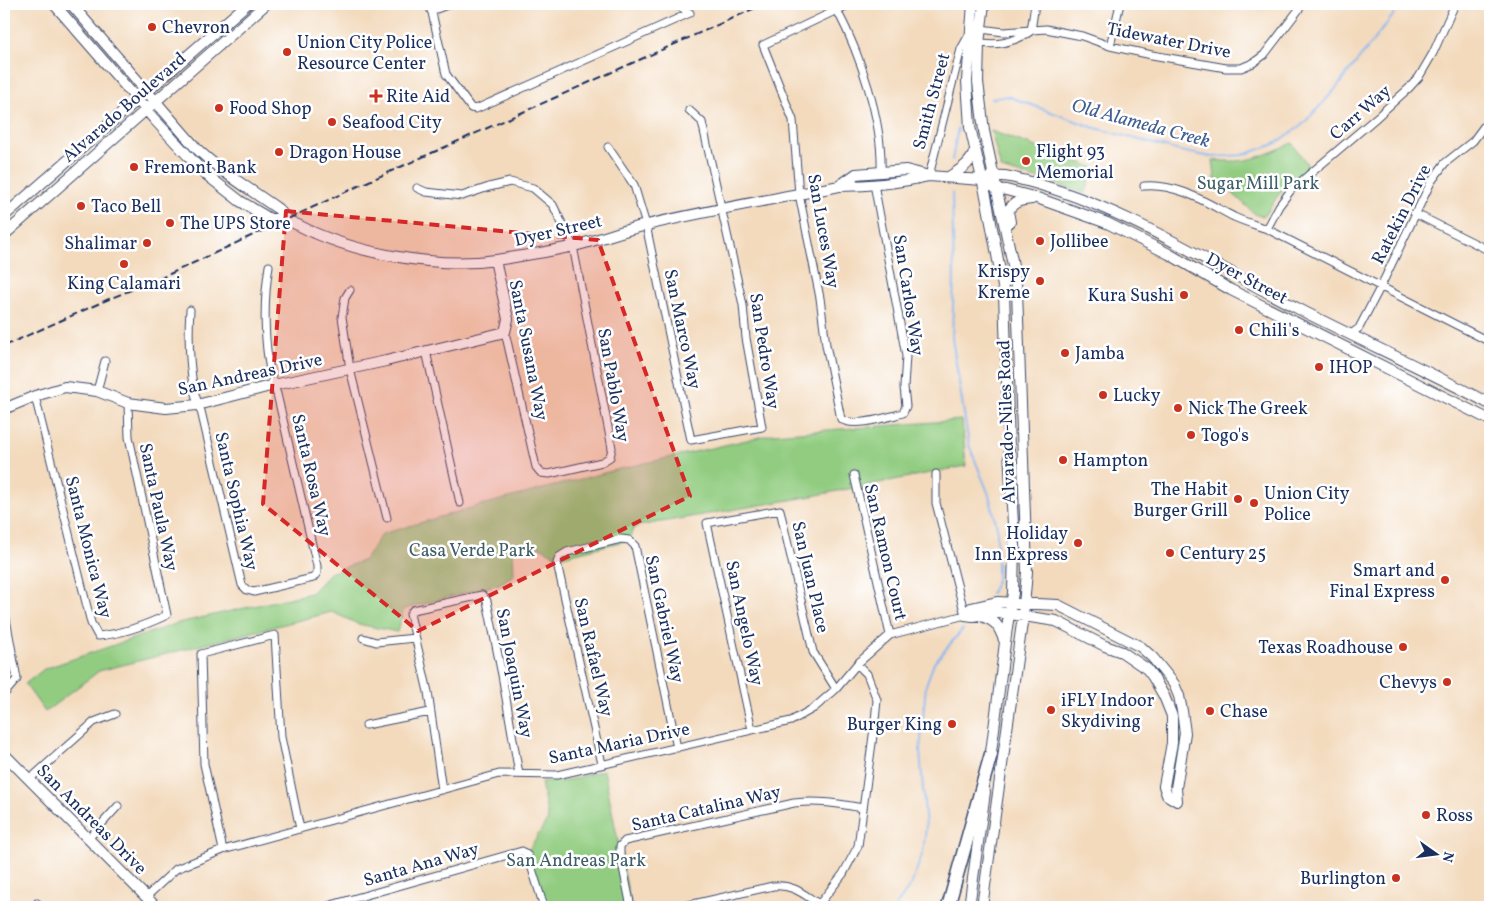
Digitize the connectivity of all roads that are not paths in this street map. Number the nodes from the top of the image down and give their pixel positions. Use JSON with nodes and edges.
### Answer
{"nodes":[{"id":1,"x":54,"y":4,"type":"edge"},
{"id":2,"x":62,"y":4,"type":"edge"},
{"id":3,"x":71,"y":4,"type":"edge"},
{"id":4,"x":247,"y":4,"type":"edge"},
{"id":5,"x":266,"y":4,"type":"edge"},
{"id":6,"x":450,"y":4,"type":"edge"},
{"id":7,"x":676,"y":4,"type":"edge"},
{"id":8,"x":851,"y":4,"type":"edge"},
{"id":9,"x":970,"y":4,"type":"edge"},
{"id":10,"x":984,"y":4,"type":"edge"},
{"id":11,"x":1035,"y":4,"type":"edge"},
{"id":12,"x":1120,"y":4,"type":"edge"},
{"id":13,"x":1303,"y":4,"type":"edge"},
{"id":14,"x":1455,"y":4,"type":"edge"},
{"id":15,"x":431,"y":7,"type":"edge"},
{"id":16,"x":837,"y":10,"type":"junction"},
{"id":17,"x":89,"y":25,"type":"junction"},
{"id":18,"x":980,"y":29,"type":"junction"},
{"id":19,"x":1031,"y":31,"type":"junction"},
{"id":20,"x":970,"y":35,"type":"junction"},
{"id":21,"x":979,"y":42,"type":"junction"},
{"id":22,"x":1110,"y":46,"type":"junction"},
{"id":23,"x":146,"y":91,"type":"junction"},
{"id":24,"x":137,"y":99,"type":"junction"},
{"id":25,"x":156,"y":102,"type":"junction"},
{"id":26,"x":146,"y":110,"type":"junction"},
{"id":27,"x":689,"y":110,"type":"dead end"},
{"id":28,"x":1490,"y":118,"type":"edge"},
{"id":29,"x":608,"y":147,"type":"dead end"},
{"id":30,"x":975,"y":150,"type":"junction"},
{"id":31,"x":881,"y":171,"type":"junction"},
{"id":32,"x":994,"y":175,"type":"junction"},
{"id":33,"x":929,"y":176,"type":"junction"},
{"id":34,"x":949,"y":177,"type":"junction"},
{"id":35,"x":982,"y":180,"type":"junction"},
{"id":36,"x":874,"y":184,"type":"junction"},
{"id":37,"x":839,"y":186,"type":"junction"},
{"id":38,"x":1144,"y":186,"type":"dead end"},
{"id":39,"x":417,"y":188,"type":"dead end"},
{"id":40,"x":997,"y":189,"type":"junction"},
{"id":41,"x":799,"y":194,"type":"junction"},
{"id":42,"x":1037,"y":198,"type":"junction"},
{"id":43,"x":722,"y":210,"type":"junction"},
{"id":44,"x":1414,"y":213,"type":"junction"},
{"id":45,"x":4,"y":216,"type":"edge"},
{"id":46,"x":286,"y":219,"type":"junction"},
{"id":47,"x":646,"y":225,"type":"junction"},
{"id":48,"x":1267,"y":230,"type":"junction"},
{"id":49,"x":4,"y":236,"type":"edge"},
{"id":50,"x":573,"y":246,"type":"junction"},
{"id":51,"x":1490,"y":251,"type":"edge"},
{"id":52,"x":495,"y":260,"type":"junction"},
{"id":53,"x":1012,"y":260,"type":"junction"},
{"id":54,"x":269,"y":266,"type":"dead end"},
{"id":55,"x":1381,"y":286,"type":"junction"},
{"id":56,"x":350,"y":290,"type":"dead end"},
{"id":57,"x":190,"y":310,"type":"dead end"},
{"id":58,"x":505,"y":332,"type":"junction"},
{"id":59,"x":1351,"y":334,"type":"junction"},
{"id":60,"x":1327,"y":338,"type":"junction"},
{"id":61,"x":1490,"y":342,"type":"edge"},
{"id":62,"x":426,"y":351,"type":"junction"},
{"id":63,"x":105,"y":361,"type":"dead end"},
{"id":64,"x":350,"y":369,"type":"junction"},
{"id":65,"x":274,"y":385,"type":"junction"},
{"id":66,"x":97,"y":391,"type":"junction"},
{"id":67,"x":35,"y":396,"type":"junction"},
{"id":68,"x":128,"y":403,"type":"junction"},
{"id":69,"x":198,"y":404,"type":"junction"},
{"id":70,"x":1490,"y":404,"type":"edge"},
{"id":71,"x":4,"y":409,"type":"edge"},
{"id":72,"x":1490,"y":420,"type":"edge"},
{"id":73,"x":847,"y":423,"type":"joint"},
{"id":74,"x":691,"y":440,"type":"joint"},
{"id":75,"x":541,"y":473,"type":"joint"},
{"id":76,"x":936,"y":474,"type":"dead end"},
{"id":77,"x":854,"y":475,"type":"dead end"},
{"id":78,"x":460,"y":503,"type":"dead end"},
{"id":79,"x":386,"y":518,"type":"dead end"},
{"id":80,"x":707,"y":523,"type":"joint"},
{"id":81,"x":559,"y":557,"type":"joint"},
{"id":82,"x":317,"y":573,"type":"joint"},
{"id":83,"x":1011,"y":603,"type":"junction"},
{"id":84,"x":1025,"y":604,"type":"junction"},
{"id":85,"x":4,"y":608,"type":"edge"},
{"id":86,"x":1009,"y":614,"type":"junction"},
{"id":87,"x":167,"y":615,"type":"joint"},
{"id":88,"x":965,"y":615,"type":"junction"},
{"id":89,"x":978,"y":615,"type":"junction"},
{"id":90,"x":1023,"y":616,"type":"junction"},
{"id":91,"x":890,"y":635,"type":"junction"},
{"id":92,"x":363,"y":638,"type":"dead end"},
{"id":93,"x":415,"y":638,"type":"junction"},
{"id":94,"x":1005,"y":642,"type":"junction"},
{"id":95,"x":857,"y":664,"type":"junction"},
{"id":96,"x":836,"y":689,"type":"junction"},
{"id":97,"x":4,"y":694,"type":"edge"},
{"id":98,"x":430,"y":712,"type":"junction"},
{"id":99,"x":114,"y":714,"type":"dead end"},
{"id":100,"x":366,"y":725,"type":"dead end"},
{"id":101,"x":752,"y":730,"type":"junction"},
{"id":102,"x":677,"y":748,"type":"junction"},
{"id":103,"x":4,"y":754,"type":"edge"},
{"id":104,"x":990,"y":754,"type":"junction"},
{"id":105,"x":602,"y":764,"type":"junction"},
{"id":106,"x":518,"y":774,"type":"junction"},
{"id":107,"x":30,"y":779,"type":"junction"},
{"id":108,"x":442,"y":790,"type":"junction"},
{"id":109,"x":118,"y":806,"type":"dead end"},
{"id":110,"x":862,"y":808,"type":"junction"},
{"id":111,"x":300,"y":829,"type":"junction"},
{"id":112,"x":88,"y":839,"type":"junction"},
{"id":113,"x":223,"y":850,"type":"junction"},
{"id":114,"x":146,"y":897,"type":"junction"},
{"id":115,"x":818,"y":906,"type":"edge"},
{"id":116,"x":34,"y":907,"type":"edge"},
{"id":117,"x":41,"y":907,"type":"edge"},
{"id":118,"x":156,"y":907,"type":"edge"},
{"id":119,"x":324,"y":907,"type":"edge"},
{"id":120,"x":544,"y":907,"type":"edge"},
{"id":121,"x":631,"y":907,"type":"edge"},
{"id":122,"x":680,"y":907,"type":"edge"},
{"id":123,"x":948,"y":907,"type":"edge"},
{"id":124,"x":969,"y":907,"type":"edge"},
{"id":125,"x":982,"y":907,"type":"edge"}],
"edges":[{"from":1,"to":24,"type":"main road","name":"Dyer Street"},
{"from":2,"to":17,"type":"main road"},
{"from":3,"to":17,"type":"main road","name":"Dyer Street"},
{"from":4,"to":23,"type":"main road","name":"Alvarado Boulevard"},
{"from":5,"to":25,"type":"main road","name":"Alvarado Boulevard"},
{"from":6,"to":15,"type":"street"},
{"from":7,"to":15,"type":"street"},
{"from":8,"to":16,"type":"street"},
{"from":9,"to":20,"type":"main road","name":"Smith Street"},
{"from":10,"to":18,"type":"main road","name":"Smith Street"},
{"from":11,"to":19,"type":"street"},
{"from":12,"to":22,"type":"street"},
{"from":13,"to":22,"type":"street","name":"Tidewater Drive"},
{"from":14,"to":48,"type":"street","name":"Carr Way"},
{"from":16,"to":31,"type":"street"},
{"from":16,"to":41,"type":"street","name":"San Luces Way"},
{"from":17,"to":23,"type":"main road","name":"Dyer Street"},
{"from":18,"to":19,"type":"street","name":"Tidewater Drive"},
{"from":18,"to":20,"type":"street"},
{"from":18,"to":21,"type":"main road","name":"Smith Street"},
{"from":19,"to":21,"type":"street","name":"Tidewater Drive"},
{"from":19,"to":22,"type":"street","name":"Tidewater Drive"},
{"from":20,"to":21,"type":"street"},
{"from":20,"to":30,"type":"main road","name":"Smith Street"},
{"from":20,"to":33,"type":"street","name":"Smith Street"},
{"from":21,"to":32,"type":"main road","name":"Smith Street"},
{"from":23,"to":24,"type":"main road","name":"Alvarado Boulevard"},
{"from":23,"to":25,"type":"main road","name":"Dyer Street"},
{"from":24,"to":26,"type":"main road","name":"Dyer Street"},
{"from":24,"to":45,"type":"main road","name":"Alvarado Boulevard"},
{"from":25,"to":26,"type":"main road","name":"Alvarado Boulevard"},
{"from":25,"to":46,"type":"main road","name":"Dyer Street"},
{"from":26,"to":46,"type":"main road","name":"Dyer Street"},
{"from":26,"to":49,"type":"main road","name":"Alvarado Boulevard"},
{"from":27,"to":43,"type":"street"},
{"from":28,"to":44,"type":"street","name":"Ratekin Drive"},
{"from":29,"to":47,"type":"street","name":"San Marco Way"},
{"from":30,"to":34,"type":"main road"},
{"from":30,"to":35,"type":"main road","name":"Smith Street"},
{"from":31,"to":33,"type":"main road","name":"Dyer Street"},
{"from":31,"to":37,"type":"main road","name":"Dyer Street"},
{"from":32,"to":35,"type":"main road","name":"Dyer Street"},
{"from":32,"to":40,"type":"main road","name":"Alvarado-Niles Road"},
{"from":32,"to":59,"type":"main road","name":"Dyer Street"},
{"from":33,"to":34,"type":"main road","name":"Dyer Street"},
{"from":33,"to":36,"type":"main road","name":"Dyer Street"},
{"from":34,"to":35,"type":"main road","name":"Dyer Street"},
{"from":35,"to":40,"type":"main road","name":"Dyer Street"},
{"from":35,"to":83,"type":"main road","name":"Alvarado-Niles Road"},
{"from":36,"to":37,"type":"main road","name":"Dyer Street"},
{"from":36,"to":73,"type":"street","name":"San Carlos Way"},
{"from":37,"to":41,"type":"main road","name":"Dyer Street"},
{"from":38,"to":48,"type":"street"},
{"from":39,"to":50,"type":"street","name":"San Pablo Way"},
{"from":40,"to":42,"type":"main road","name":"Dyer Street"},
{"from":40,"to":53,"type":"main road","name":"Alvarado-Niles Road"},
{"from":41,"to":43,"type":"main road","name":"Dyer Street"},
{"from":41,"to":73,"type":"street","name":"San Luces Way"},
{"from":42,"to":53,"type":"main road"},
{"from":42,"to":60,"type":"main road","name":"Dyer Street"},
{"from":43,"to":47,"type":"main road","name":"Dyer Street"},
{"from":43,"to":74,"type":"street","name":"San Pedro Way"},
{"from":44,"to":51,"type":"street"},
{"from":44,"to":55,"type":"street","name":"Ratekin Drive"},
{"from":46,"to":52,"type":"main road","name":"Dyer Street"},
{"from":47,"to":50,"type":"main road","name":"Dyer Street"},
{"from":47,"to":74,"type":"street","name":"San Marco Way"},
{"from":48,"to":55,"type":"street"},
{"from":50,"to":52,"type":"main road","name":"Dyer Street"},
{"from":50,"to":75,"type":"street","name":"San Pablo Way"},
{"from":52,"to":58,"type":"main road","name":"Santa Susana Way"},
{"from":53,"to":84,"type":"main road","name":"Alvarado-Niles Road"},
{"from":54,"to":65,"type":"street","name":"Santa Rosa Way"},
{"from":55,"to":59,"type":"street","name":"Ratekin Drive"},
{"from":55,"to":61,"type":"street"},
{"from":56,"to":64,"type":"street"},
{"from":57,"to":69,"type":"street","name":"Santa Sophia Way"},
{"from":58,"to":62,"type":"main road","name":"San Andreas Drive"},
{"from":58,"to":75,"type":"street","name":"Santa Susana Way"},
{"from":59,"to":60,"type":"main road"},
{"from":59,"to":70,"type":"main road","name":"Dyer Street"},
{"from":60,"to":72,"type":"main road","name":"Dyer Street"},
{"from":62,"to":64,"type":"main road","name":"San Andreas Drive"},
{"from":62,"to":78,"type":"street"},
{"from":63,"to":66,"type":"street"},
{"from":64,"to":65,"type":"main road","name":"San Andreas Drive"},
{"from":64,"to":79,"type":"street"},
{"from":65,"to":69,"type":"main road","name":"San Andreas Drive"},
{"from":65,"to":82,"type":"street","name":"Santa Rosa Way"},
{"from":66,"to":67,"type":"main road","name":"San Andreas Drive"},
{"from":66,"to":68,"type":"main road","name":"San Andreas Drive"},
{"from":67,"to":71,"type":"main road","name":"San Andreas Drive"},
{"from":67,"to":87,"type":"street","name":"Santa Monica Way"},
{"from":68,"to":69,"type":"main road","name":"San Andreas Drive"},
{"from":68,"to":87,"type":"street","name":"Santa Paula Way"},
{"from":69,"to":82,"type":"street","name":"Santa Sophia Way"},
{"from":76,"to":88,"type":"street"},
{"from":77,"to":91,"type":"street","name":"San Ramon Court"},
{"from":80,"to":96,"type":"street","name":"San Juan Place"},
{"from":80,"to":101,"type":"street","name":"San Angelo Way"},
{"from":81,"to":102,"type":"street","name":"San Gabriel Way"},
{"from":81,"to":105,"type":"street","name":"San Rafael Way"},
{"from":83,"to":84,"type":"main road","name":"Santa Maria Drive"},
{"from":83,"to":86,"type":"main road","name":"Alvarado-Niles Road"},
{"from":83,"to":88,"type":"main road","name":"Santa Maria Drive"},
{"from":84,"to":90,"type":"main road","name":"Alvarado-Niles Road"},
{"from":84,"to":90,"type":"main road","name":"Santa Maria Drive"},
{"from":85,"to":97,"type":"street"},
{"from":86,"to":89,"type":"main road","name":"Santa Maria Drive"},
{"from":86,"to":90,"type":"main road","name":"Santa Maria Drive"},
{"from":86,"to":94,"type":"main road","name":"Alvarado-Niles Road"},
{"from":88,"to":89,"type":"main road","name":"Santa Maria Drive"},
{"from":88,"to":91,"type":"street","name":"Santa Maria Drive"},
{"from":89,"to":94,"type":"main road"},
{"from":90,"to":125,"type":"main road","name":"Alvarado-Niles Road"},
{"from":91,"to":95,"type":"street","name":"Santa Maria Drive"},
{"from":92,"to":93,"type":"street"},
{"from":93,"to":98,"type":"street"},
{"from":93,"to":106,"type":"street","name":"San Joaquin Way"},
{"from":94,"to":104,"type":"main road","name":"Alvarado-Niles Road"},
{"from":95,"to":96,"type":"street","name":"Santa Maria Drive"},
{"from":95,"to":110,"type":"street"},
{"from":96,"to":101,"type":"street","name":"Santa Maria Drive"},
{"from":98,"to":100,"type":"street"},
{"from":98,"to":108,"type":"street"},
{"from":99,"to":107,"type":"street"},
{"from":101,"to":102,"type":"street","name":"Santa Maria Drive"},
{"from":102,"to":105,"type":"street","name":"Santa Maria Drive"},
{"from":103,"to":107,"type":"main road","name":"San Andreas Drive"},
{"from":104,"to":123,"type":"highway"},
{"from":104,"to":124,"type":"main road","name":"Alvarado-Niles Road"},
{"from":105,"to":106,"type":"street","name":"Santa Maria Drive"},
{"from":106,"to":108,"type":"street","name":"Santa Maria Drive"},
{"from":107,"to":112,"type":"main road","name":"San Andreas Drive"},
{"from":108,"to":111,"type":"street","name":"Santa Maria Drive"},
{"from":109,"to":112,"type":"street"},
{"from":110,"to":115,"type":"street"},
{"from":110,"to":121,"type":"street","name":"Santa Catalina Way"},
{"from":111,"to":113,"type":"street","name":"Santa Maria Drive"},
{"from":111,"to":113,"type":"street"},
{"from":112,"to":114,"type":"main road","name":"San Andreas Drive"},
{"from":113,"to":114,"type":"street","name":"Santa Maria Drive"},
{"from":114,"to":118,"type":"main road","name":"San Andreas Drive"},
{"from":115,"to":122,"type":"street"},
{"from":116,"to":117,"type":"street"},
{"from":119,"to":120,"type":"street","name":"Santa Ana Way"}]}
